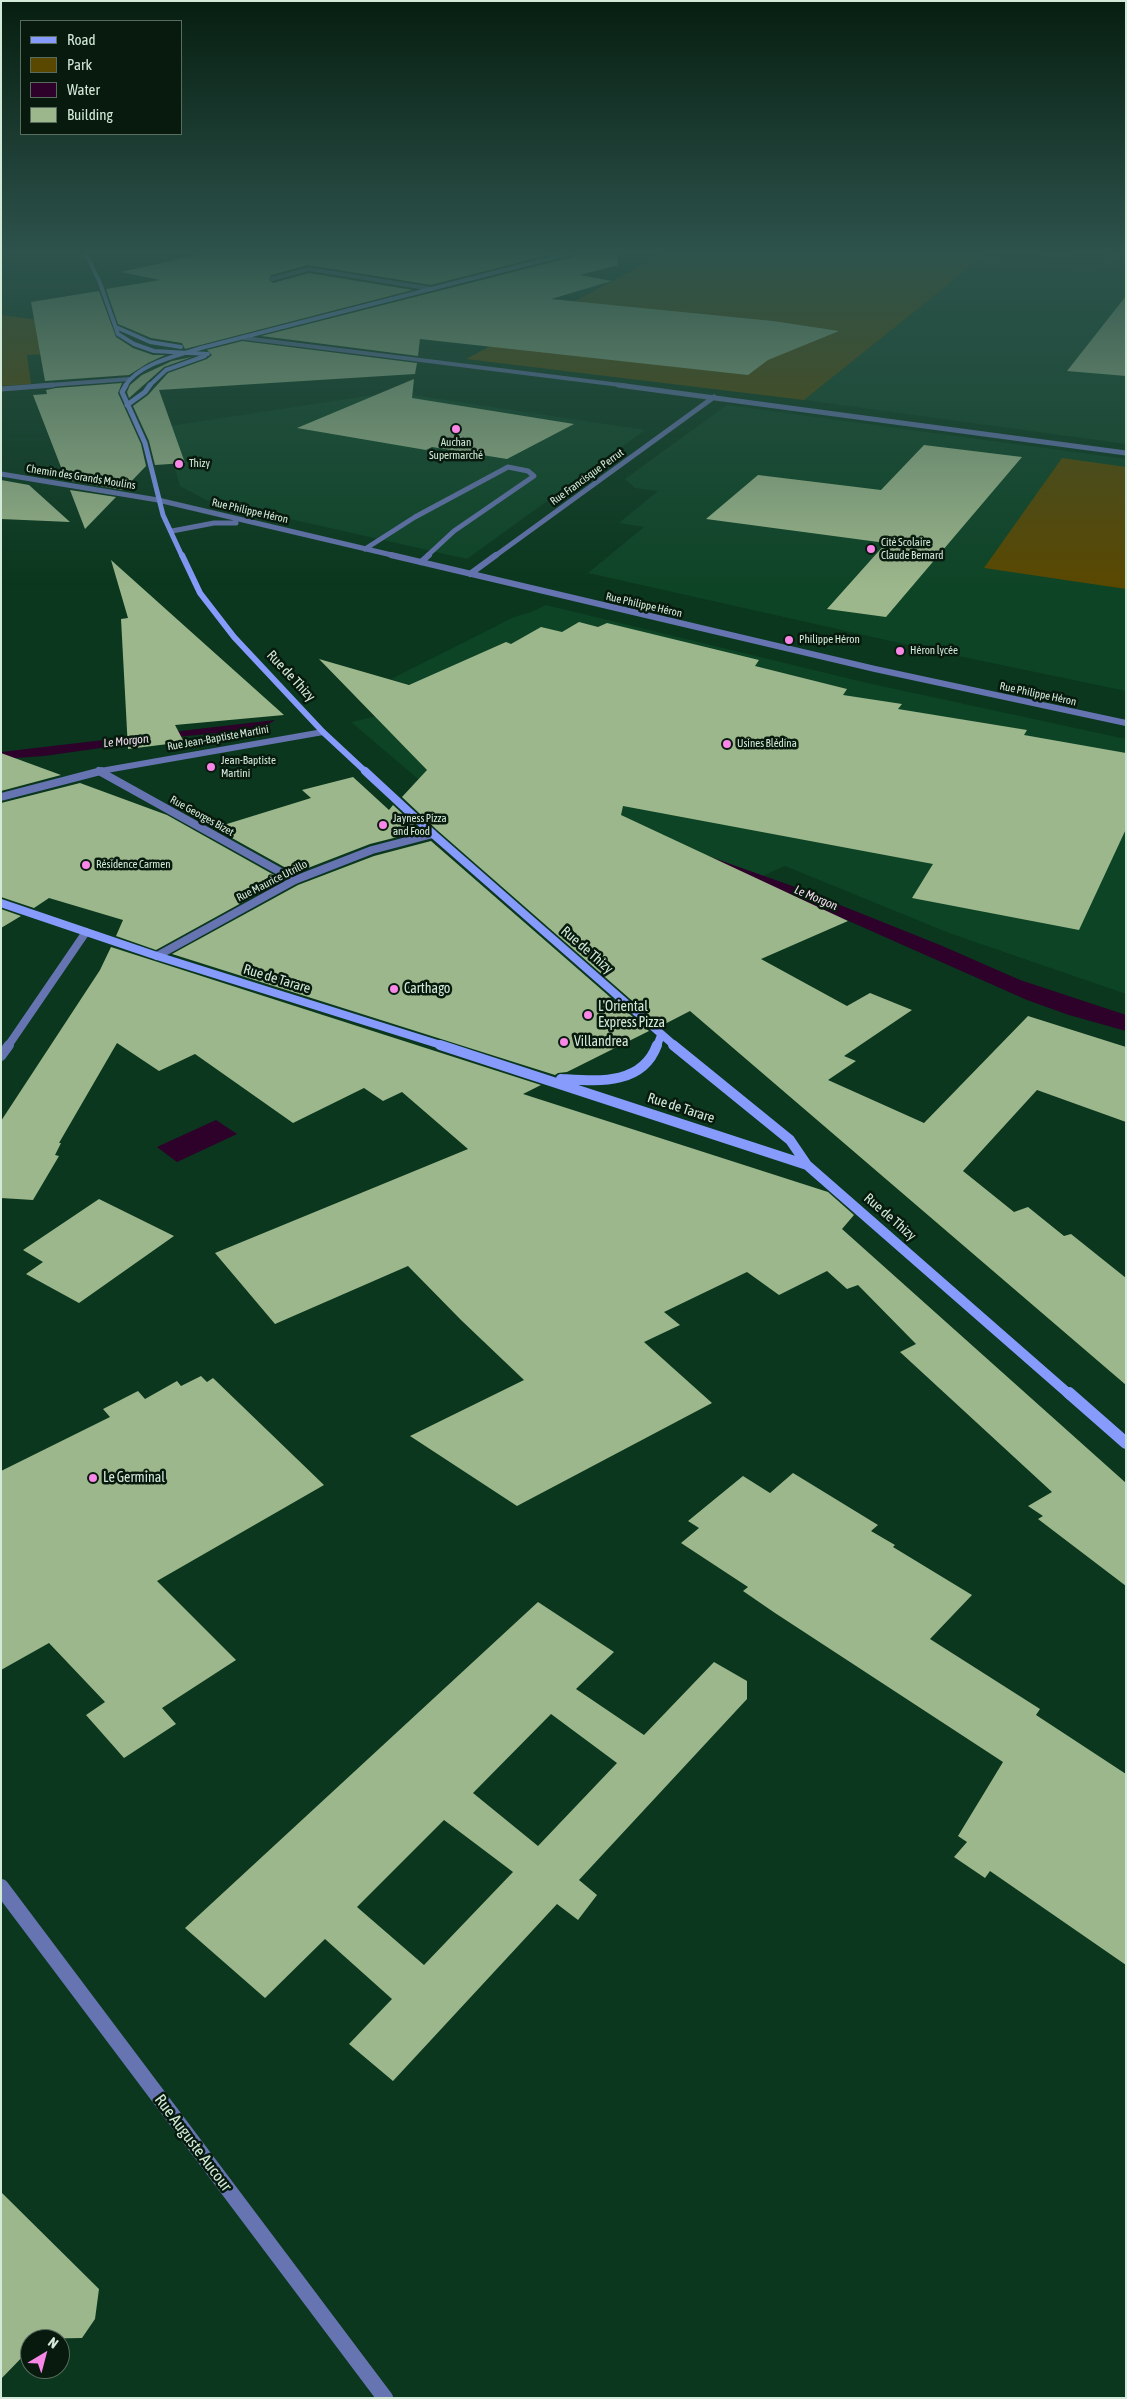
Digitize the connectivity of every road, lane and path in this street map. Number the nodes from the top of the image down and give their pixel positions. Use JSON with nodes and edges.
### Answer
{"nodes":[{"id":1,"x":182,"y":364,"type":"edge"},
{"id":2,"x":451,"y":364,"type":"edge"},
{"id":3,"x":158,"y":365,"type":"edge"},
{"id":4,"x":130,"y":379,"type":"junction"},
{"id":5,"x":1,"y":389,"type":"edge"},
{"id":6,"x":714,"y":397,"type":"junction"},
{"id":7,"x":127,"y":405,"type":"junction"},
{"id":8,"x":1126,"y":453,"type":"edge"},
{"id":9,"x":1,"y":474,"type":"edge"},
{"id":10,"x":158,"y":500,"type":"junction"},
{"id":11,"x":258,"y":523,"type":"junction"},
{"id":12,"x":172,"y":531,"type":"junction"},
{"id":13,"x":365,"y":549,"type":"junction"},
{"id":14,"x":420,"y":562,"type":"junction"},
{"id":15,"x":470,"y":574,"type":"junction"},
{"id":16,"x":1126,"y":723,"type":"edge"},
{"id":17,"x":323,"y":732,"type":"junction"},
{"id":18,"x":99,"y":771,"type":"junction"},
{"id":19,"x":1,"y":797,"type":"edge"},
{"id":20,"x":433,"y":834,"type":"junction"},
{"id":21,"x":295,"y":880,"type":"junction"},
{"id":22,"x":1,"y":903,"type":"edge"},
{"id":23,"x":86,"y":932,"type":"junction"},
{"id":24,"x":157,"y":956,"type":"junction"},
{"id":25,"x":661,"y":1035,"type":"junction"},
{"id":26,"x":1,"y":1056,"type":"edge"},
{"id":27,"x":546,"y":1078,"type":"junction"},
{"id":28,"x":807,"y":1165,"type":"junction"},
{"id":29,"x":1126,"y":1443,"type":"edge"},
{"id":30,"x":1,"y":1887,"type":"edge"},
{"id":31,"x":385,"y":2398,"type":"edge"}],
"edges":[{"from":1,"to":7,"type":"main road"},
{"from":2,"to":6,"type":"street"},
{"from":3,"to":4,"type":"main road"},
{"from":4,"to":5,"type":"street"},
{"from":4,"to":7,"type":"main road","name":"Rue de Thizy"},
{"from":6,"to":8,"type":"street"},
{"from":6,"to":15,"type":"street","name":"Rue Francisque Perrut"},
{"from":7,"to":10,"type":"main road","name":"Rue de Thizy"},
{"from":9,"to":10,"type":"street","name":"Chemin des Grands Moulins"},
{"from":10,"to":11,"type":"street","name":"Rue Philippe Héron"},
{"from":10,"to":12,"type":"main road","name":"Rue de Thizy"},
{"from":11,"to":12,"type":"street"},
{"from":11,"to":13,"type":"street","name":"Rue Philippe Héron"},
{"from":12,"to":17,"type":"main road","name":"Rue de Thizy"},
{"from":13,"to":14,"type":"street","name":"Rue Philippe Héron"},
{"from":13,"to":14,"type":"street"},
{"from":14,"to":15,"type":"street","name":"Rue Philippe Héron"},
{"from":15,"to":16,"type":"street","name":"Rue Philippe Héron"},
{"from":17,"to":18,"type":"street","name":"Rue Jean-Baptiste Martini"},
{"from":17,"to":20,"type":"main road","name":"Rue de Thizy"},
{"from":18,"to":19,"type":"street","name":"Rue Jean-Baptiste Martini"},
{"from":18,"to":21,"type":"street","name":"Rue Georges Bizet"},
{"from":20,"to":21,"type":"street","name":"Rue Maurice Utrillo"},
{"from":20,"to":25,"type":"main road","name":"Rue de Thizy"},
{"from":21,"to":24,"type":"street","name":"Rue Maurice Utrillo"},
{"from":22,"to":23,"type":"main road","name":"Rue de Tarare"},
{"from":23,"to":24,"type":"main road","name":"Rue de Tarare"},
{"from":23,"to":26,"type":"street"},
{"from":24,"to":27,"type":"main road","name":"Rue de Tarare"},
{"from":25,"to":27,"type":"main road","name":"Rue de Tarare"},
{"from":25,"to":28,"type":"main road","name":"Rue de Thizy"},
{"from":27,"to":28,"type":"main road","name":"Rue de Tarare"},
{"from":28,"to":29,"type":"main road","name":"Rue de Thizy"},
{"from":30,"to":31,"type":"street","name":"Rue Auguste Aucour"}]}
